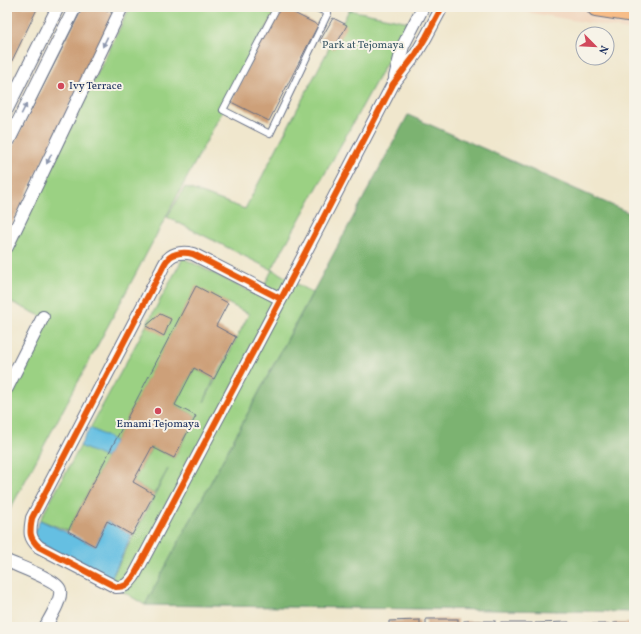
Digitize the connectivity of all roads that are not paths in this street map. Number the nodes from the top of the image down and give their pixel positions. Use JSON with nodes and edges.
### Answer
{"nodes":[{"id":1,"x":58,"y":7,"type":"edge"},
{"id":2,"x":75,"y":7,"type":"edge"},
{"id":3,"x":122,"y":7,"type":"edge"},
{"id":4,"x":277,"y":7,"type":"edge"},
{"id":5,"x":314,"y":7,"type":"edge"},
{"id":6,"x":423,"y":7,"type":"edge"},
{"id":7,"x":442,"y":7,"type":"edge"},
{"id":8,"x":596,"y":7,"type":"edge"},
{"id":9,"x":634,"y":13,"type":"edge"},
{"id":10,"x":393,"y":84,"type":"junction"},
{"id":11,"x":7,"y":108,"type":"edge"},
{"id":12,"x":7,"y":144,"type":"edge"},
{"id":13,"x":7,"y":247,"type":"edge"},
{"id":14,"x":281,"y":299,"type":"junction"},
{"id":15,"x":43,"y":317,"type":"dead end"},
{"id":16,"x":7,"y":388,"type":"edge"},
{"id":17,"x":7,"y":561,"type":"edge"},
{"id":18,"x":45,"y":627,"type":"edge"}],
"edges":[{"from":1,"to":11,"type":"street"},
{"from":12,"to":2,"type":"street","one_way":true},
{"from":3,"to":13,"type":"street","one_way":true},
{"from":4,"to":5,"type":"lane"},
{"from":6,"to":10,"type":"street"},
{"from":7,"to":10,"type":"street"},
{"from":8,"to":9,"type":"main road"},
{"from":10,"to":14,"type":"street"},
{"from":14,"to":14,"type":"street"},
{"from":15,"to":16,"type":"street"},
{"from":17,"to":18,"type":"street"}]}
